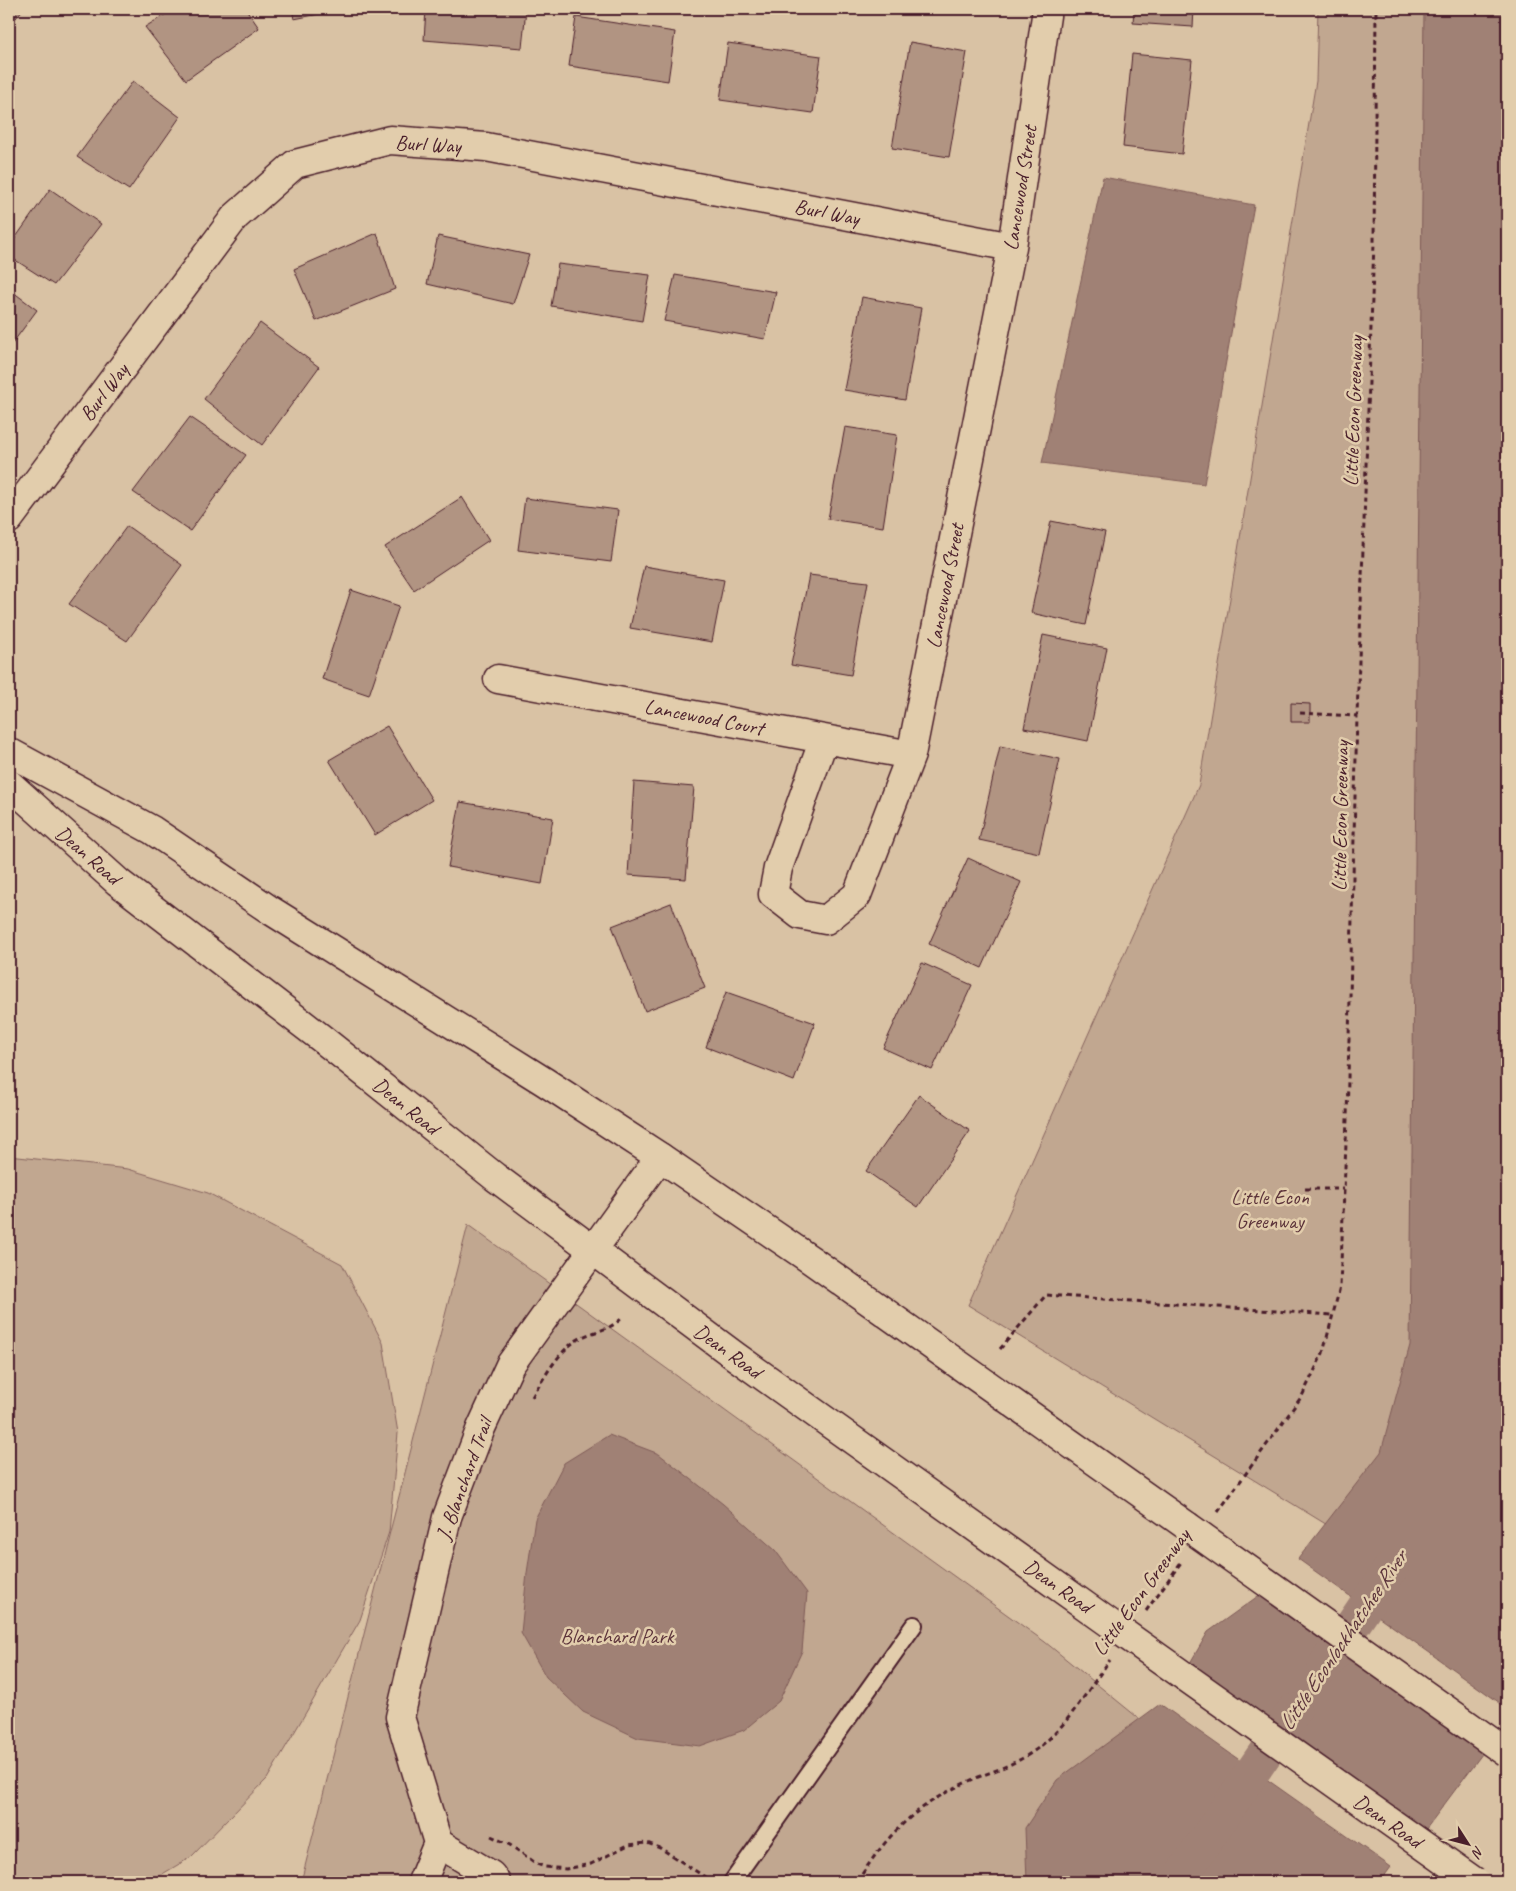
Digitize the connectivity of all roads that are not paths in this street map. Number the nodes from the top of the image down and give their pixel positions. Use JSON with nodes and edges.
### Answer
{"nodes":[{"id":1,"x":1047,"y":9,"type":"edge"},
{"id":2,"x":1012,"y":246,"type":"junction"},
{"id":3,"x":9,"y":519,"type":"edge"},
{"id":4,"x":498,"y":679,"type":"dead end"},
{"id":5,"x":824,"y":739,"type":"junction"},
{"id":6,"x":9,"y":752,"type":"edge"},
{"id":7,"x":911,"y":755,"type":"junction"},
{"id":8,"x":9,"y":784,"type":"edge"},
{"id":9,"x":660,"y":1157,"type":"junction"},
{"id":10,"x":592,"y":1251,"type":"junction"},
{"id":11,"x":914,"y":1625,"type":"dead end"},
{"id":12,"x":1507,"y":1753,"type":"edge"},
{"id":13,"x":438,"y":1843,"type":"junction"},
{"id":14,"x":422,"y":1882,"type":"edge"},
{"id":15,"x":496,"y":1882,"type":"edge"},
{"id":16,"x":732,"y":1882,"type":"edge"},
{"id":17,"x":1475,"y":1882,"type":"edge"}],
"edges":[{"from":1,"to":2,"type":"street","name":"Lancewood Street"},
{"from":2,"to":3,"type":"street","name":"Burl Way"},
{"from":2,"to":7,"type":"street","name":"Lancewood Street"},
{"from":4,"to":5,"type":"street","name":"Lancewood Court"},
{"from":5,"to":7,"type":"street","name":"Lancewood Court"},
{"from":5,"to":7,"type":"street","name":"Lancewood Street"},
{"from":6,"to":9,"type":"street","name":"Dean Road"},
{"from":8,"to":10,"type":"street","name":"Dean Road"},
{"from":9,"to":10,"type":"street","name":"J. Blanchard Trail"},
{"from":9,"to":12,"type":"street","name":"Dean Road","bridge":true},
{"from":10,"to":13,"type":"street","name":"J. Blanchard Trail"},
{"from":10,"to":17,"type":"street","name":"Dean Road","bridge":true},
{"from":11,"to":16,"type":"lane"},
{"from":13,"to":14,"type":"street"},
{"from":13,"to":15,"type":"street"}]}
